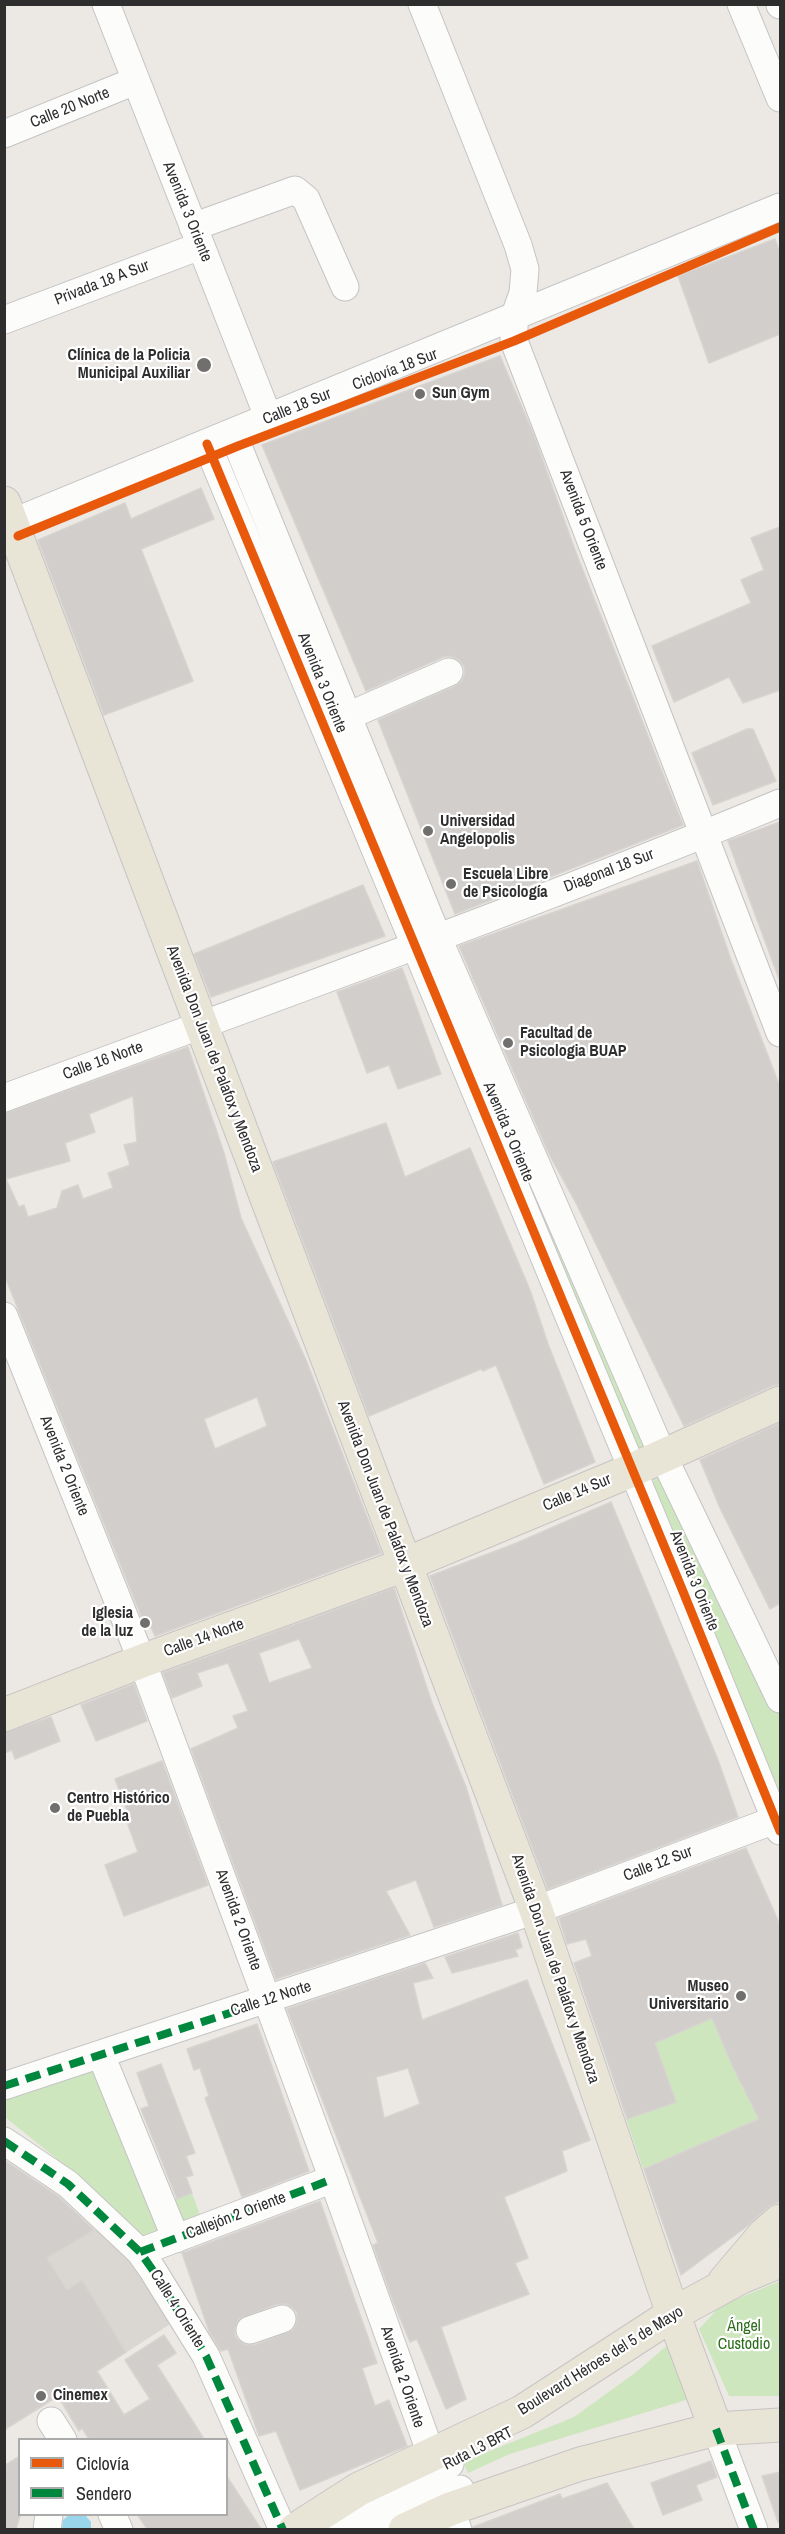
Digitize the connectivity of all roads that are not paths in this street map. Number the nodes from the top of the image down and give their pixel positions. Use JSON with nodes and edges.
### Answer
{"nodes":[{"id":1,"x":106,"y":4,"type":"edge"},
{"id":2,"x":422,"y":4,"type":"edge"},
{"id":3,"x":741,"y":4,"type":"edge"},
{"id":4,"x":135,"y":81,"type":"junction"},
{"id":5,"x":780,"y":98,"type":"edge"},
{"id":6,"x":4,"y":134,"type":"edge"},
{"id":7,"x":779,"y":212,"type":"edge"},
{"id":8,"x":197,"y":236,"type":"junction"},
{"id":9,"x":345,"y":287,"type":"dead end"},
{"id":10,"x":514,"y":318,"type":"junction"},
{"id":11,"x":4,"y":321,"type":"edge"},
{"id":12,"x":269,"y":419,"type":"junction"},
{"id":13,"x":233,"y":434,"type":"junction"},
{"id":14,"x":207,"y":444,"type":"junction"},
{"id":15,"x":7,"y":517,"type":"edge"},
{"id":16,"x":325,"y":661,"type":"junction"},
{"id":17,"x":300,"y":669,"type":"junction"},
{"id":18,"x":449,"y":672,"type":"dead end"},
{"id":19,"x":348,"y":716,"type":"junction"},
{"id":20,"x":780,"y":803,"type":"edge"},
{"id":21,"x":703,"y":835,"type":"junction"},
{"id":22,"x":426,"y":941,"type":"junction"},
{"id":23,"x":201,"y":1025,"type":"junction"},
{"id":24,"x":780,"y":1033,"type":"edge"},
{"id":25,"x":4,"y":1098,"type":"edge"},
{"id":26,"x":4,"y":1316,"type":"edge"},
{"id":27,"x":780,"y":1403,"type":"edge"},
{"id":28,"x":663,"y":1456,"type":"junction"},
{"id":29,"x":632,"y":1470,"type":"junction"},
{"id":30,"x":404,"y":1565,"type":"junction"},
{"id":31,"x":142,"y":1661,"type":"junction"},
{"id":32,"x":780,"y":1699,"type":"edge"},
{"id":33,"x":4,"y":1715,"type":"edge"},
{"id":34,"x":779,"y":1823,"type":"edge"},
{"id":35,"x":536,"y":1910,"type":"junction"},
{"id":36,"x":267,"y":2001,"type":"junction"},
{"id":37,"x":101,"y":2055,"type":"junction"},
{"id":38,"x":4,"y":2086,"type":"edge"},
{"id":39,"x":4,"y":2141,"type":"edge"},
{"id":40,"x":333,"y":2179,"type":"junction"},
{"id":41,"x":780,"y":2221,"type":"edge"},
{"id":42,"x":176,"y":2239,"type":"junction"},
{"id":43,"x":140,"y":2253,"type":"junction"},
{"id":44,"x":780,"y":2261,"type":"edge"},
{"id":45,"x":780,"y":2274,"type":"edge"},
{"id":46,"x":717,"y":2289,"type":"junction"},
{"id":47,"x":282,"y":2319,"type":"dead end"},
{"id":48,"x":675,"y":2321,"type":"junction"},
{"id":49,"x":250,"y":2330,"type":"dead end"},
{"id":50,"x":780,"y":2409,"type":"edge"},
{"id":51,"x":713,"y":2421,"type":"junction"},
{"id":52,"x":780,"y":2425,"type":"edge"},
{"id":53,"x":443,"y":2492,"type":"edge"},
{"id":54,"x":282,"y":2529,"type":"edge"},
{"id":55,"x":295,"y":2529,"type":"edge"},
{"id":56,"x":329,"y":2529,"type":"edge"},
{"id":57,"x":364,"y":2529,"type":"edge"},
{"id":58,"x":405,"y":2529,"type":"edge"},
{"id":59,"x":754,"y":2529,"type":"edge"}],
"edges":[{"from":1,"to":4,"type":"street","name":"Avenida 3 Oriente"},
{"from":2,"to":10,"type":"street","name":"Avenida 5 Oriente"},
{"from":3,"to":5,"type":"street"},
{"from":4,"to":6,"type":"street","name":"Calle 20 Norte"},
{"from":4,"to":8,"type":"street","name":"Avenida 3 Oriente"},
{"from":7,"to":10,"type":"street","name":"Calle 18 Sur"},
{"from":8,"to":9,"type":"street","name":"Privada 18 A Sur"},
{"from":8,"to":11,"type":"street","name":"Privada 18 A Sur"},
{"from":8,"to":12,"type":"street","name":"Avenida 3 Oriente"},
{"from":10,"to":12,"type":"street","name":"Calle 18 Sur"},
{"from":10,"to":21,"type":"street","name":"Avenida 5 Oriente"},
{"from":12,"to":13,"type":"street","name":"Calle 18 Sur"},
{"from":13,"to":14,"type":"street","name":"Calle 18 Sur"},
{"from":13,"to":16,"type":"street","name":"Avenida 3 Oriente"},
{"from":14,"to":15,"type":"street","name":"Calle 18 Sur"},
{"from":14,"to":17,"type":"street","name":"Avenida 3 Oriente"},
{"from":15,"to":23,"type":"main road","name":"Avenida Don Juan de Palafox y Mendoza"},
{"from":16,"to":17,"type":"street"},
{"from":16,"to":19,"type":"street","name":"Avenida 3 Oriente"},
{"from":17,"to":22,"type":"street","name":"Avenida 3 Oriente"},
{"from":18,"to":19,"type":"street"},
{"from":19,"to":22,"type":"street","name":"Avenida 3 Oriente"},
{"from":20,"to":21,"type":"street","name":"Diagonal 18 Sur"},
{"from":21,"to":22,"type":"street","name":"Diagonal 18 Sur"},
{"from":21,"to":24,"type":"street","name":"Avenida 5 Oriente"},
{"from":22,"to":23,"type":"street","name":"Diagonal 18 Sur"},
{"from":22,"to":28,"type":"street","name":"Avenida 3 Oriente"},
{"from":22,"to":29,"type":"street","name":"Avenida 3 Oriente"},
{"from":23,"to":25,"type":"street","name":"Calle 16 Norte"},
{"from":23,"to":30,"type":"main road","name":"Avenida Don Juan de Palafox y Mendoza"},
{"from":26,"to":31,"type":"street","name":"Avenida 2 Oriente"},
{"from":27,"to":28,"type":"main road","name":"Calle 14 Sur"},
{"from":28,"to":29,"type":"main road","name":"Calle 14 Sur"},
{"from":28,"to":32,"type":"street","name":"Avenida 3 Oriente"},
{"from":29,"to":30,"type":"main road","name":"Calle 14 Sur"},
{"from":29,"to":34,"type":"street","name":"Avenida 3 Oriente"},
{"from":30,"to":31,"type":"main road","name":"Calle 14 Norte"},
{"from":30,"to":35,"type":"main road","name":"Avenida Don Juan de Palafox y Mendoza"},
{"from":31,"to":33,"type":"main road","name":"Calle 14 Norte"},
{"from":31,"to":36,"type":"street","name":"Avenida 2 Oriente"},
{"from":34,"to":35,"type":"street","name":"Calle 12 Sur"},
{"from":35,"to":36,"type":"street","name":"Calle 12 Norte"},
{"from":35,"to":48,"type":"main road","name":"Avenida Don Juan de Palafox y Mendoza"},
{"from":36,"to":37,"type":"street","name":"Calle 12 Norte"},
{"from":36,"to":40,"type":"street","name":"Avenida 2 Oriente"},
{"from":37,"to":38,"type":"street","name":"Calle 12 Norte"},
{"from":37,"to":42,"type":"street"},
{"from":39,"to":43,"type":"street","name":"Calle 4 Oriente"},
{"from":40,"to":42,"type":"street","name":"Callejón 2 Oriente"},
{"from":40,"to":53,"type":"street","name":"Avenida 2 Oriente"},
{"from":41,"to":46,"type":"main road"},
{"from":42,"to":43,"type":"street","name":"Callejón 2 Oriente"},
{"from":43,"to":54,"type":"street","name":"Calle 4 Oriente"},
{"from":44,"to":46,"type":"main road","name":"Boulevard Héroes del 5 de Mayo"},
{"from":45,"to":48,"type":"street"},
{"from":46,"to":48,"type":"main road","name":"Boulevard Héroes del 5 de Mayo"},
{"from":47,"to":49,"type":"street"},
{"from":48,"to":51,"type":"main road","name":"Avenida Don Juan de Palafox y Mendoza"},
{"from":48,"to":53,"type":"main road","name":"Boulevard Héroes del 5 de Mayo"},
{"from":50,"to":51,"type":"street"},
{"from":51,"to":52,"type":"main road","name":"Boulevard Héroes del 5 de Mayo"},
{"from":51,"to":53,"type":"main road","name":"Boulevard Héroes del 5 de Mayo"},
{"from":51,"to":59,"type":"street","name":"Avenida Don Juan de Palafox y Mendoza"},
{"from":53,"to":55,"type":"main road","name":"Boulevard Héroes del 5 de Mayo"},
{"from":53,"to":56,"type":"street","name":"Ruta L3 BRT"},
{"from":53,"to":57,"type":"street"},
{"from":53,"to":58,"type":"main road","name":"Boulevard Héroes del 5 de Mayo"}]}
